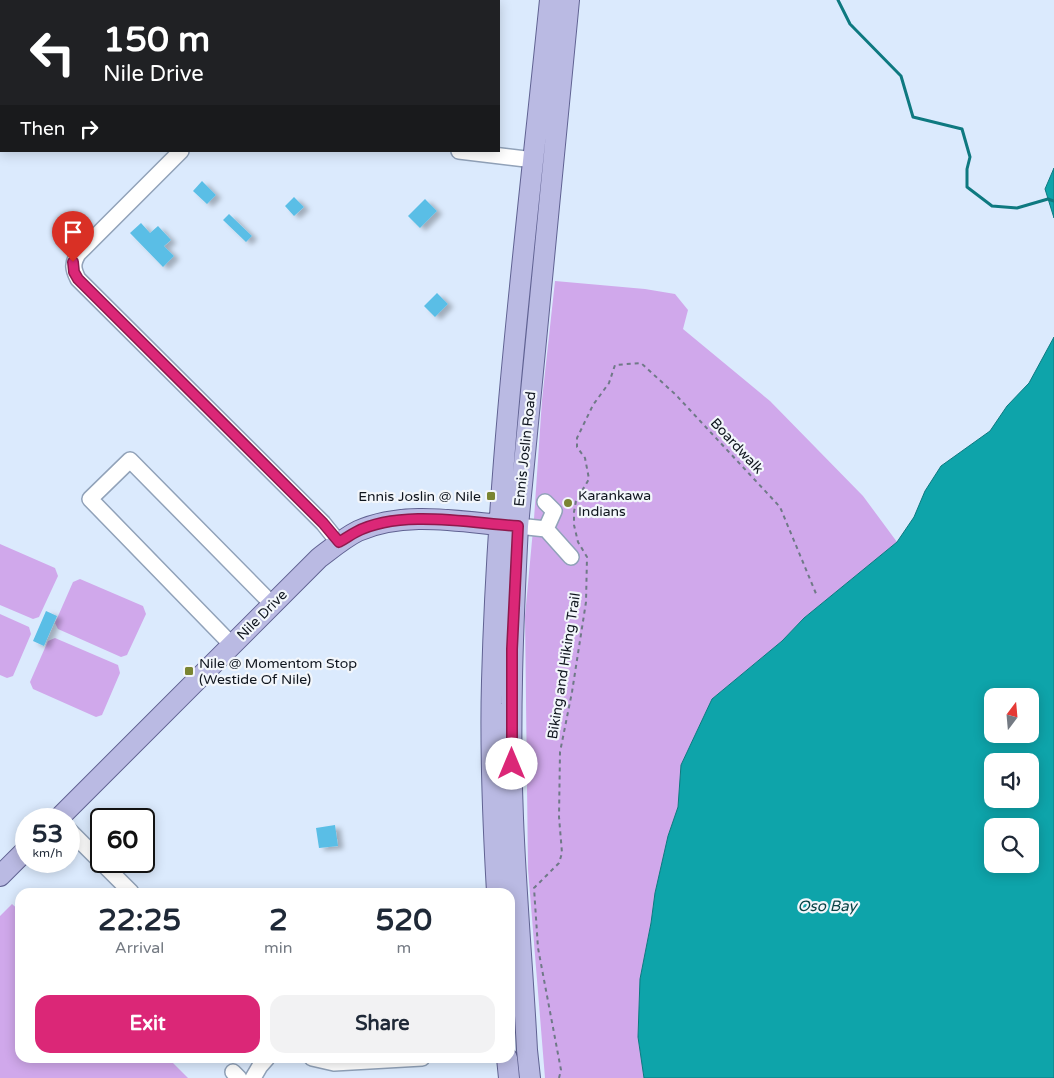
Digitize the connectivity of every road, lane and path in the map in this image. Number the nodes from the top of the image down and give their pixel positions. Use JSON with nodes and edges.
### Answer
{"nodes":[{"id":1,"x":550,"y":0,"type":"edge"},
{"id":2,"x":569,"y":0,"type":"edge"},
{"id":3,"x":179,"y":152,"type":"edge"},
{"id":4,"x":467,"y":152,"type":"edge"},
{"id":5,"x":543,"y":161,"type":"junction"},
{"id":6,"x":609,"y":383,"type":"joint"},
{"id":7,"x":545,"y":502,"type":"dead end"},
{"id":8,"x":508,"y":525,"type":"junction"},
{"id":9,"x":546,"y":529,"type":"junction"},
{"id":10,"x":339,"y":542,"type":"junction"},
{"id":11,"x":571,"y":557,"type":"dead end"},
{"id":12,"x":816,"y":596,"type":"dead end"},
{"id":13,"x":273,"y":605,"type":"junction"},
{"id":14,"x":232,"y":645,"type":"junction"},
{"id":15,"x":69,"y":808,"type":"edge"},
{"id":16,"x":80,"y":841,"type":"edge"},
{"id":17,"x":15,"y":861,"type":"edge"},
{"id":18,"x":0,"y":876,"type":"edge"},
{"id":19,"x":127,"y":888,"type":"edge"},
{"id":20,"x":496,"y":888,"type":"edge"},
{"id":21,"x":515,"y":888,"type":"edge"},
{"id":22,"x":515,"y":911,"type":"edge"},
{"id":23,"x":518,"y":1050,"type":"edge"},
{"id":24,"x":263,"y":1063,"type":"edge"},
{"id":25,"x":508,"y":1063,"type":"edge"},
{"id":26,"x":253,"y":1078,"type":"edge"},
{"id":27,"x":509,"y":1078,"type":"edge"},
{"id":28,"x":530,"y":1078,"type":"edge"},
{"id":29,"x":559,"y":1078,"type":"edge"}],
"edges":[{"from":1,"to":5,"type":"main road","name":"Ennis Joslin Road"},
{"from":2,"to":5,"type":"main road","name":"Ennis Joslin Road"},
{"from":3,"to":10,"type":"street"},
{"from":4,"to":5,"type":"street"},
{"from":5,"to":8,"type":"main road","name":"Ennis Joslin Road"},
{"from":6,"to":12,"type":"path","name":"Boardwalk"},
{"from":6,"to":29,"type":"path","name":"Biking and Hiking Trail"},
{"from":7,"to":9,"type":"street"},
{"from":8,"to":9,"type":"street"},
{"from":8,"to":10,"type":"main road","name":"Nile Drive"},
{"from":8,"to":20,"type":"main road","name":"Ennis Joslin Road"},
{"from":8,"to":21,"type":"main road","name":"Ennis Joslin Road"},
{"from":9,"to":11,"type":"street"},
{"from":10,"to":13,"type":"main road","name":"Nile Drive"},
{"from":13,"to":14,"type":"main road","name":"Nile Drive"},
{"from":13,"to":14,"type":"street"},
{"from":14,"to":15,"type":"main road","name":"Nile Drive"},
{"from":16,"to":19,"type":"street"},
{"from":17,"to":18,"type":"main road"},
{"from":22,"to":23,"type":"main road","name":"Ennis Joslin Road"},
{"from":23,"to":28,"type":"main road","name":"Ennis Joslin Road"},
{"from":24,"to":26,"type":"street"},
{"from":25,"to":27,"type":"main road"}]}
